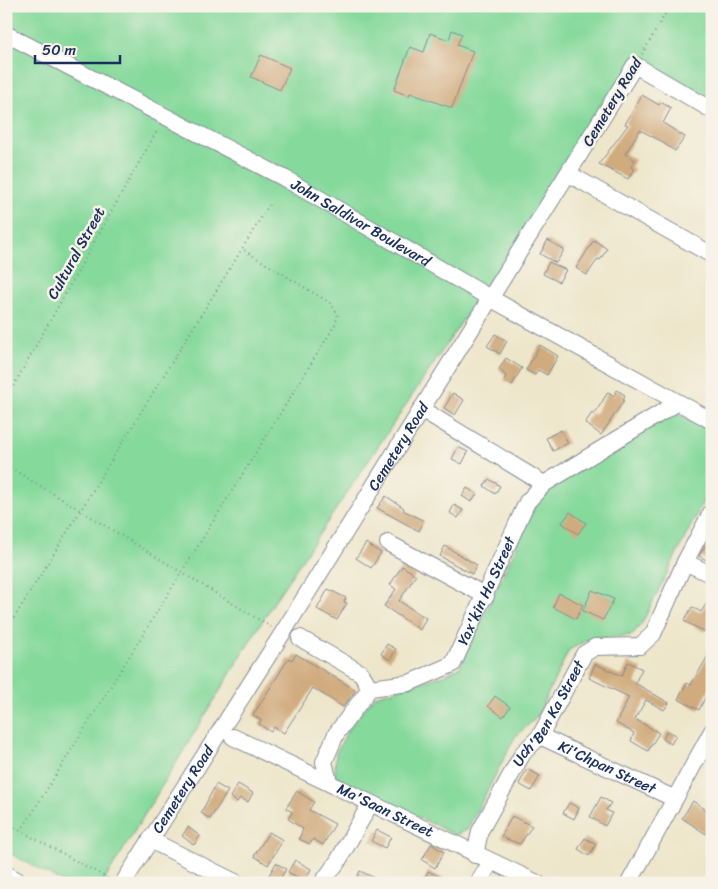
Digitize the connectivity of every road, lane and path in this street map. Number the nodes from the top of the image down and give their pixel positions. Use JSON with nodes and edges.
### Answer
{"nodes":[{"id":1,"x":670,"y":6,"type":"edge"},
{"id":2,"x":6,"y":34,"type":"edge"},
{"id":3,"x":635,"y":65,"type":"junction"},
{"id":4,"x":712,"y":110,"type":"edge"},
{"id":5,"x":165,"y":117,"type":"junction"},
{"id":6,"x":569,"y":174,"type":"junction"},
{"id":7,"x":270,"y":205,"type":"dead end"},
{"id":8,"x":242,"y":249,"type":"junction"},
{"id":9,"x":712,"y":255,"type":"edge"},
{"id":10,"x":490,"y":298,"type":"junction"},
{"id":11,"x":6,"y":399,"type":"edge"},
{"id":12,"x":677,"y":403,"type":"junction"},
{"id":13,"x":421,"y":409,"type":"junction"},
{"id":14,"x":712,"y":421,"type":"edge"},
{"id":15,"x":6,"y":465,"type":"edge"},
{"id":16,"x":544,"y":484,"type":"junction"},
{"id":17,"x":80,"y":511,"type":"junction"},
{"id":18,"x":712,"y":511,"type":"edge"},
{"id":19,"x":388,"y":543,"type":"dead end"},
{"id":20,"x":685,"y":562,"type":"junction"},
{"id":21,"x":181,"y":573,"type":"junction"},
{"id":22,"x":712,"y":574,"type":"edge"},
{"id":23,"x":486,"y":596,"type":"junction"},
{"id":24,"x":6,"y":631,"type":"edge"},
{"id":25,"x":282,"y":634,"type":"junction"},
{"id":26,"x":300,"y":638,"type":"dead end"},
{"id":27,"x":370,"y":688,"type":"junction"},
{"id":28,"x":712,"y":731,"type":"edge"},
{"id":29,"x":540,"y":736,"type":"junction"},
{"id":30,"x":233,"y":737,"type":"dead end"},
{"id":31,"x":330,"y":782,"type":"junction"},
{"id":32,"x":673,"y":798,"type":"junction"},
{"id":33,"x":370,"y":804,"type":"junction"},
{"id":34,"x":6,"y":823,"type":"edge"},
{"id":35,"x":21,"y":831,"type":"junction"},
{"id":36,"x":150,"y":840,"type":"junction"},
{"id":37,"x":475,"y":854,"type":"junction"},
{"id":38,"x":491,"y":862,"type":"junction"},
{"id":39,"x":6,"y":874,"type":"edge"},
{"id":40,"x":22,"y":883,"type":"edge"},
{"id":41,"x":115,"y":883,"type":"edge"},
{"id":42,"x":122,"y":883,"type":"edge"},
{"id":43,"x":237,"y":883,"type":"edge"},
{"id":44,"x":322,"y":883,"type":"edge"},
{"id":45,"x":478,"y":883,"type":"edge"},
{"id":46,"x":537,"y":883,"type":"edge"},
{"id":47,"x":629,"y":883,"type":"edge"}],
"edges":[{"from":1,"to":3,"type":"path","name":"Cemetery Road"},
{"from":2,"to":5,"type":"street","name":"John Saldivar Boulevard"},
{"from":3,"to":4,"type":"street"},
{"from":3,"to":6,"type":"street","name":"Cemetery Road"},
{"from":5,"to":10,"type":"street","name":"John Saldivar Boulevard"},
{"from":5,"to":11,"type":"path","name":"Cultural Street"},
{"from":6,"to":9,"type":"street"},
{"from":6,"to":10,"type":"street","name":"Cemetery Road"},
{"from":7,"to":8,"type":"path"},
{"from":8,"to":17,"type":"path"},
{"from":8,"to":21,"type":"path"},
{"from":10,"to":12,"type":"street","name":"John Saldivar Boulevard"},
{"from":10,"to":13,"type":"street","name":"Cemetery Road"},
{"from":12,"to":14,"type":"street","name":"John Saldivar Boulevard"},
{"from":12,"to":16,"type":"street","name":"Yax'kin Ha Street"},
{"from":13,"to":16,"type":"street"},
{"from":13,"to":25,"type":"street","name":"Cemetery Road"},
{"from":15,"to":17,"type":"path"},
{"from":16,"to":23,"type":"street","name":"Yax'kin Ha Street"},
{"from":17,"to":21,"type":"path"},
{"from":17,"to":24,"type":"path"},
{"from":18,"to":20,"type":"street","name":"Uch'Ben Ka Street"},
{"from":19,"to":23,"type":"street"},
{"from":20,"to":22,"type":"street"},
{"from":20,"to":29,"type":"street","name":"Uch'Ben Ka Street"},
{"from":21,"to":25,"type":"path"},
{"from":21,"to":35,"type":"path"},
{"from":23,"to":27,"type":"street","name":"Yax'kin Ha Street"},
{"from":25,"to":36,"type":"street","name":"Cemetery Road"},
{"from":26,"to":27,"type":"street"},
{"from":27,"to":31,"type":"street"},
{"from":28,"to":32,"type":"street"},
{"from":29,"to":32,"type":"street","name":"Ki'Chpan Street"},
{"from":29,"to":37,"type":"street","name":"Uch'Ben Ka Street"},
{"from":30,"to":31,"type":"street","name":"Ma'Saan Street"},
{"from":31,"to":33,"type":"street","name":"Ma'Saan Street"},
{"from":32,"to":47,"type":"street"},
{"from":33,"to":37,"type":"street","name":"Ma'Saan Street"},
{"from":33,"to":44,"type":"street"},
{"from":34,"to":35,"type":"path"},
{"from":35,"to":41,"type":"path"},
{"from":36,"to":42,"type":"street","name":"Cemetery Road"},
{"from":36,"to":43,"type":"street"},
{"from":37,"to":38,"type":"street","name":"Ma'Saan Street"},
{"from":38,"to":45,"type":"street"},
{"from":38,"to":46,"type":"street","name":"Ma'Saan Street"},
{"from":39,"to":40,"type":"street"}]}
